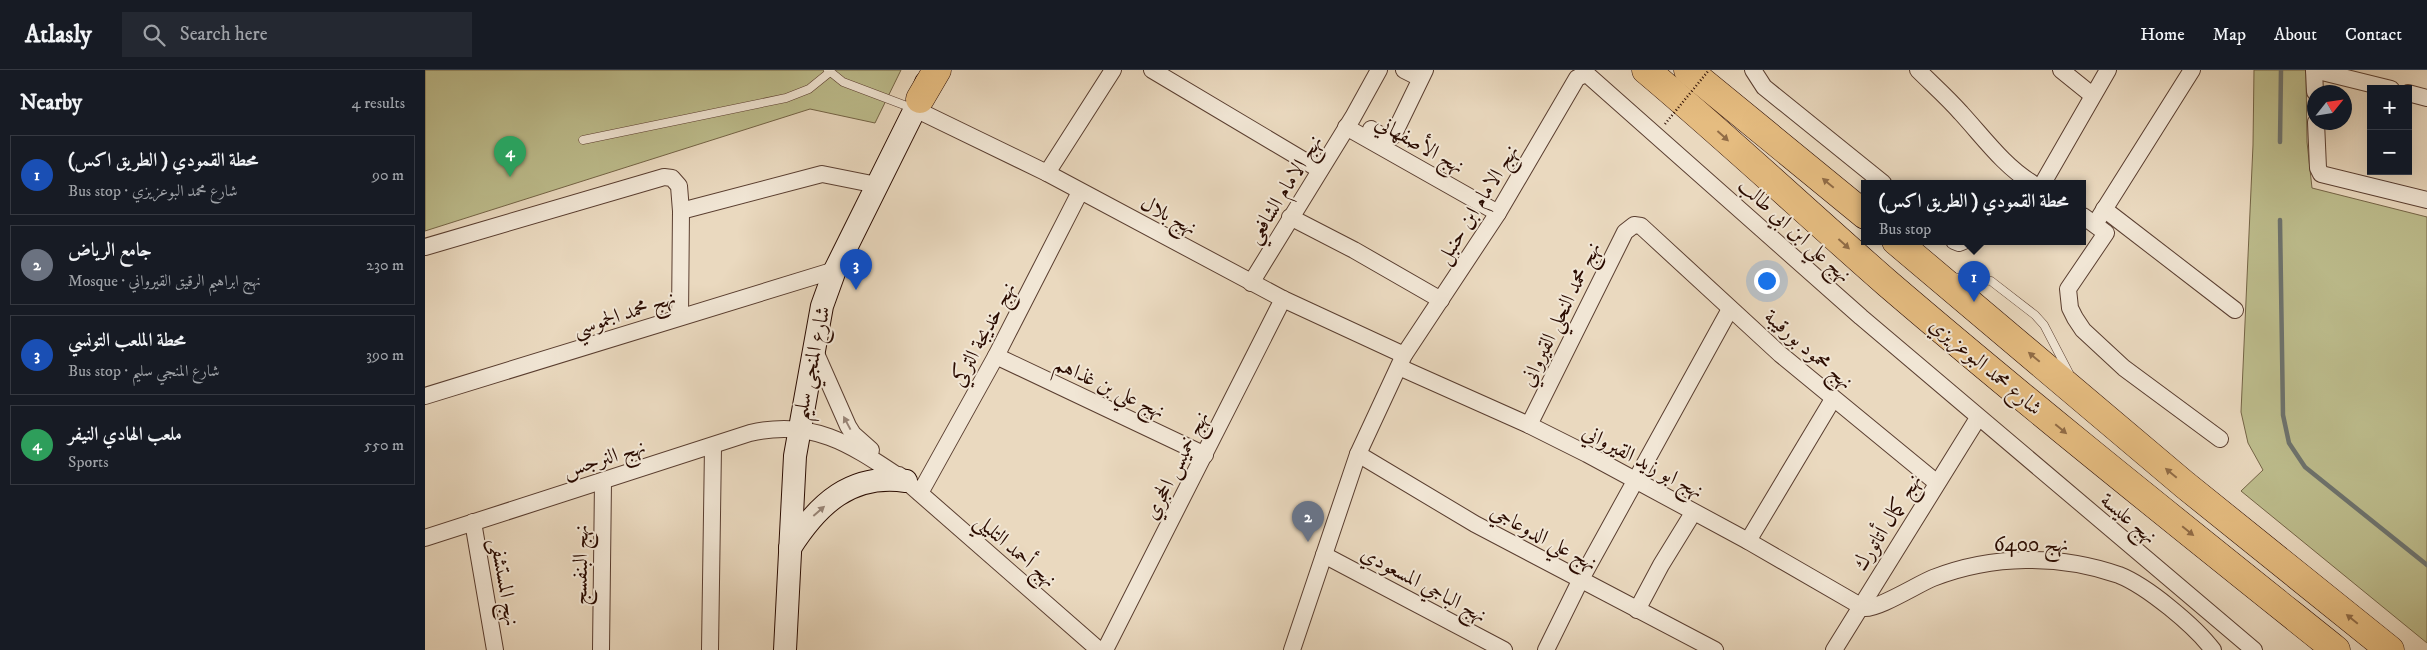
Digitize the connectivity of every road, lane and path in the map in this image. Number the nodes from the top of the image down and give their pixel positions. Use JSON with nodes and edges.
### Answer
{"nodes":[{"id":1,"x":930,"y":70,"type":"edge"},
{"id":2,"x":937,"y":70,"type":"edge"},
{"id":3,"x":1113,"y":70,"type":"edge"},
{"id":4,"x":1152,"y":70,"type":"edge"},
{"id":5,"x":1379,"y":70,"type":"edge"},
{"id":6,"x":1405,"y":70,"type":"edge"},
{"id":7,"x":1634,"y":70,"type":"edge"},
{"id":8,"x":1646,"y":70,"type":"edge"},
{"id":9,"x":1688,"y":70,"type":"edge"},
{"id":10,"x":1704,"y":70,"type":"edge"},
{"id":11,"x":1709,"y":70,"type":"edge"},
{"id":12,"x":1753,"y":70,"type":"edge"},
{"id":13,"x":1917,"y":70,"type":"edge"},
{"id":14,"x":2061,"y":70,"type":"edge"},
{"id":15,"x":2108,"y":70,"type":"edge"},
{"id":16,"x":2191,"y":70,"type":"edge"},
{"id":17,"x":2314,"y":70,"type":"edge"},
{"id":18,"x":829,"y":71,"type":"edge"},
{"id":19,"x":1423,"y":74,"type":"edge"},
{"id":20,"x":1584,"y":74,"type":"joint"},
{"id":21,"x":2315,"y":85,"type":"edge"},
{"id":22,"x":2375,"y":85,"type":"edge"},
{"id":23,"x":2412,"y":94,"type":"edge"},
{"id":24,"x":2092,"y":95,"type":"junction"},
{"id":25,"x":2427,"y":98,"type":"edge"},
{"id":26,"x":917,"y":104,"type":"junction"},
{"id":27,"x":1700,"y":115,"type":"junction"},
{"id":28,"x":1350,"y":122,"type":"junction"},
{"id":29,"x":1665,"y":124,"type":"dead end"},
{"id":30,"x":2316,"y":130,"type":"edge"},
{"id":31,"x":583,"y":140,"type":"dead end"},
{"id":32,"x":1780,"y":144,"type":"junction"},
{"id":33,"x":1320,"y":170,"type":"junction"},
{"id":34,"x":1047,"y":174,"type":"junction"},
{"id":35,"x":1879,"y":180,"type":"edge"},
{"id":36,"x":2021,"y":180,"type":"edge"},
{"id":37,"x":2045,"y":180,"type":"edge"},
{"id":38,"x":877,"y":185,"type":"junction"},
{"id":39,"x":1081,"y":192,"type":"junction"},
{"id":40,"x":2427,"y":200,"type":"edge"},
{"id":41,"x":2104,"y":209,"type":"junction"},
{"id":42,"x":681,"y":210,"type":"junction"},
{"id":43,"x":1861,"y":212,"type":"edge"},
{"id":44,"x":1499,"y":213,"type":"junction"},
{"id":45,"x":1290,"y":217,"type":"junction"},
{"id":46,"x":2089,"y":220,"type":"edge"},
{"id":47,"x":1633,"y":225,"type":"joint"},
{"id":48,"x":1902,"y":245,"type":"edge"},
{"id":49,"x":425,"y":247,"type":"edge"},
{"id":50,"x":835,"y":270,"type":"junction"},
{"id":51,"x":1251,"y":283,"type":"junction"},
{"id":52,"x":1283,"y":300,"type":"junction"},
{"id":53,"x":1441,"y":300,"type":"junction"},
{"id":54,"x":1730,"y":309,"type":"junction"},
{"id":55,"x":2235,"y":310,"type":"dead end"},
{"id":56,"x":680,"y":317,"type":"junction"},
{"id":57,"x":813,"y":347,"type":"junction"},
{"id":58,"x":996,"y":356,"type":"junction"},
{"id":59,"x":1402,"y":361,"type":"junction"},
{"id":60,"x":425,"y":396,"type":"edge"},
{"id":61,"x":1833,"y":399,"type":"junction"},
{"id":62,"x":1978,"y":418,"type":"junction"},
{"id":63,"x":1529,"y":425,"type":"junction"},
{"id":64,"x":798,"y":429,"type":"junction"},
{"id":65,"x":2220,"y":439,"type":"dead end"},
{"id":66,"x":713,"y":447,"type":"junction"},
{"id":67,"x":1359,"y":454,"type":"junction"},
{"id":68,"x":1205,"y":456,"type":"junction"},
{"id":69,"x":1636,"y":480,"type":"junction"},
{"id":70,"x":603,"y":481,"type":"junction"},
{"id":71,"x":1937,"y":483,"type":"junction"},
{"id":72,"x":913,"y":487,"type":"junction"},
{"id":73,"x":1693,"y":513,"type":"junction"},
{"id":74,"x":473,"y":522,"type":"junction"},
{"id":75,"x":425,"y":538,"type":"edge"},
{"id":76,"x":1748,"y":540,"type":"junction"},
{"id":77,"x":789,"y":549,"type":"junction"},
{"id":78,"x":1324,"y":555,"type":"junction"},
{"id":79,"x":1580,"y":581,"type":"junction"},
{"id":80,"x":2192,"y":599,"type":"junction"},
{"id":81,"x":1859,"y":606,"type":"junction"},
{"id":82,"x":1637,"y":610,"type":"junction"},
{"id":83,"x":2180,"y":616,"type":"junction"},
{"id":84,"x":1087,"y":647,"type":"edge"},
{"id":85,"x":1709,"y":649,"type":"edge"},
{"id":86,"x":495,"y":650,"type":"edge"},
{"id":87,"x":601,"y":650,"type":"edge"},
{"id":88,"x":710,"y":650,"type":"edge"},
{"id":89,"x":785,"y":650,"type":"edge"},
{"id":90,"x":1105,"y":650,"type":"edge"},
{"id":91,"x":1291,"y":650,"type":"edge"},
{"id":92,"x":1504,"y":650,"type":"edge"},
{"id":93,"x":1546,"y":650,"type":"edge"},
{"id":94,"x":1834,"y":650,"type":"edge"},
{"id":95,"x":2213,"y":650,"type":"edge"},
{"id":96,"x":2254,"y":650,"type":"edge"},
{"id":97,"x":2336,"y":650,"type":"edge"},
{"id":98,"x":2390,"y":650,"type":"edge"}],
"edges":[{"from":1,"to":26,"type":"main road","name":"شارع المنجي سليم"},
{"from":2,"to":26,"type":"highway"},
{"from":3,"to":34,"type":"street"},
{"from":4,"to":33,"type":"street"},
{"from":5,"to":28,"type":"street","name":"نهج الامام الشافعي"},
{"from":6,"to":19,"type":"street"},
{"from":7,"to":27,"type":"highway"},
{"from":8,"to":27,"type":"highway","name":"شارع محمد البوعزيزي"},
{"from":9,"to":32,"type":"highway"},
{"from":10,"to":32,"type":"highway"},
{"from":11,"to":29,"type":"path","bridge":true},
{"from":12,"to":35,"type":"street"},
{"from":13,"to":36,"type":"street"},
{"from":14,"to":24,"type":"street"},
{"from":15,"to":24,"type":"street"},
{"from":16,"to":41,"type":"street"},
{"from":17,"to":21,"type":"street"},
{"from":17,"to":22,"type":"street"},
{"from":18,"to":26,"type":"lane"},
{"from":18,"to":31,"type":"lane"},
{"from":19,"to":28,"type":"street"},
{"from":20,"to":44,"type":"street","name":"نهج الامام ابن حنبل"},
{"from":20,"to":62,"type":"street","name":"نهج علي ابن ابي طالب"},
{"from":23,"to":25,"type":"street"},
{"from":24,"to":37,"type":"street"},
{"from":26,"to":34,"type":"street","name":"نهج بلال"},
{"from":26,"to":38,"type":"main road","name":"شارع المنجي سليم"},
{"from":27,"to":97,"type":"highway","name":"شارع محمد البوعزيزي","one_way":true},
{"from":28,"to":33,"type":"street","name":"نهج الامام الشافعي"},
{"from":28,"to":44,"type":"street","name":"نهج الأصفهاني"},
{"from":30,"to":40,"type":"street"},
{"from":43,"to":32,"type":"highway","one_way":true},
{"from":33,"to":45,"type":"street","name":"نهج الامام الشافعي"},
{"from":34,"to":39,"type":"street","name":"نهج بلال"},
{"from":38,"to":42,"type":"street"},
{"from":38,"to":50,"type":"main road","name":"شارع المنجي سليم"},
{"from":39,"to":51,"type":"street","name":"نهج بلال"},
{"from":39,"to":58,"type":"street","name":"نهج خديجة التركي"},
{"from":41,"to":46,"type":"street"},
{"from":41,"to":55,"type":"street"},
{"from":42,"to":49,"type":"street"},
{"from":42,"to":56,"type":"street"},
{"from":44,"to":53,"type":"street","name":"نهج الامام ابن حنبل"},
{"from":45,"to":51,"type":"street","name":"نهج الامام الشافعي"},
{"from":45,"to":53,"type":"street"},
{"from":46,"to":65,"type":"street"},
{"from":47,"to":54,"type":"street","name":"نهج محمود بورقيبة"},
{"from":47,"to":63,"type":"street","name":"نهج محمد النحلي القيرواني"},
{"from":98,"to":48,"type":"highway","name":"شارع محمد البوعزيزي","one_way":true},
{"from":50,"to":56,"type":"street","name":"نهج محمد الجموسي"},
{"from":50,"to":57,"type":"main road","name":"شارع المنجي سليم"},
{"from":51,"to":52,"type":"street","name":"نهج بلال"},
{"from":52,"to":59,"type":"street","name":"نهج بلال"},
{"from":52,"to":68,"type":"street","name":"نهج خميس الحجري"},
{"from":53,"to":59,"type":"street","name":"نهج الامام ابن حنبل"},
{"from":54,"to":61,"type":"street","name":"نهج محمود بورقيبة"},
{"from":54,"to":69,"type":"street"},
{"from":56,"to":60,"type":"street","name":"نهج محمد الجموسي"},
{"from":57,"to":64,"type":"main road","name":"شارع المنجي سليم"},
{"from":72,"to":57,"type":"street","name":"نهج أحمد التليلي","one_way":true},
{"from":58,"to":68,"type":"street","name":"نهج علي بن غذاهم"},
{"from":58,"to":72,"type":"street","name":"نهج خديجة التركي"},
{"from":59,"to":63,"type":"street","name":"نهج ابو زيد القيرواني"},
{"from":59,"to":67,"type":"street","name":"نهج الامام ابن حنبل"},
{"from":61,"to":71,"type":"street","name":"نهج محمود بورقيبة"},
{"from":61,"to":76,"type":"street"},
{"from":62,"to":71,"type":"street","name":"نهج كمال أتاتورك"},
{"from":62,"to":80,"type":"street","name":"نهج عليسة"},
{"from":63,"to":69,"type":"street","name":"نهج ابو زيد القيرواني"},
{"from":64,"to":66,"type":"street","name":"نهج النرجس"},
{"from":64,"to":72,"type":"street","name":"نهج أحمد التليلي"},
{"from":64,"to":77,"type":"main road","name":"شارع المنجي سليم"},
{"from":66,"to":70,"type":"street","name":"نهج النرجس"},
{"from":66,"to":88,"type":"street"},
{"from":67,"to":78,"type":"street","name":"نهج الامام ابن حنبل"},
{"from":67,"to":79,"type":"street","name":"نهج علي الدوعاجي"},
{"from":68,"to":90,"type":"street","name":"نهج خميس الحجري"},
{"from":69,"to":73,"type":"street","name":"نهج ابو زيد القيرواني"},
{"from":69,"to":79,"type":"street"},
{"from":70,"to":74,"type":"street","name":"نهج النرجس"},
{"from":70,"to":87,"type":"street","name":"نهج البنفسج"},
{"from":71,"to":81,"type":"street","name":"نهج كمال أتاتورك"},
{"from":77,"to":72,"type":"main road","one_way":true},
{"from":72,"to":84,"type":"street","name":"نهج أحمد التليلي"},
{"from":73,"to":76,"type":"street","name":"نهج ابو زيد القيرواني"},
{"from":73,"to":82,"type":"street"},
{"from":74,"to":75,"type":"street","name":"نهج النرجس"},
{"from":74,"to":86,"type":"street","name":"نهج المستشفى"},
{"from":76,"to":81,"type":"street","name":"نهج ابو زيد القيرواني"},
{"from":77,"to":89,"type":"main road","name":"شارع المنجي سليم"},
{"from":78,"to":91,"type":"street","name":"نهج الامام ابن حنبل"},
{"from":78,"to":92,"type":"street","name":"نهج الباجي المسعودي"},
{"from":79,"to":82,"type":"street","name":"نهج علي الدوعاجي"},
{"from":79,"to":93,"type":"street"},
{"from":80,"to":83,"type":"street"},
{"from":80,"to":96,"type":"street","name":"نهج عليسة"},
{"from":81,"to":83,"type":"street","name":"نهج 6400"},
{"from":81,"to":94,"type":"street","name":"نهج كمال أتاتورك"},
{"from":82,"to":85,"type":"street","name":"نهج علي الدوعاجي"},
{"from":83,"to":95,"type":"street","name":"نهج 6400"}]}
